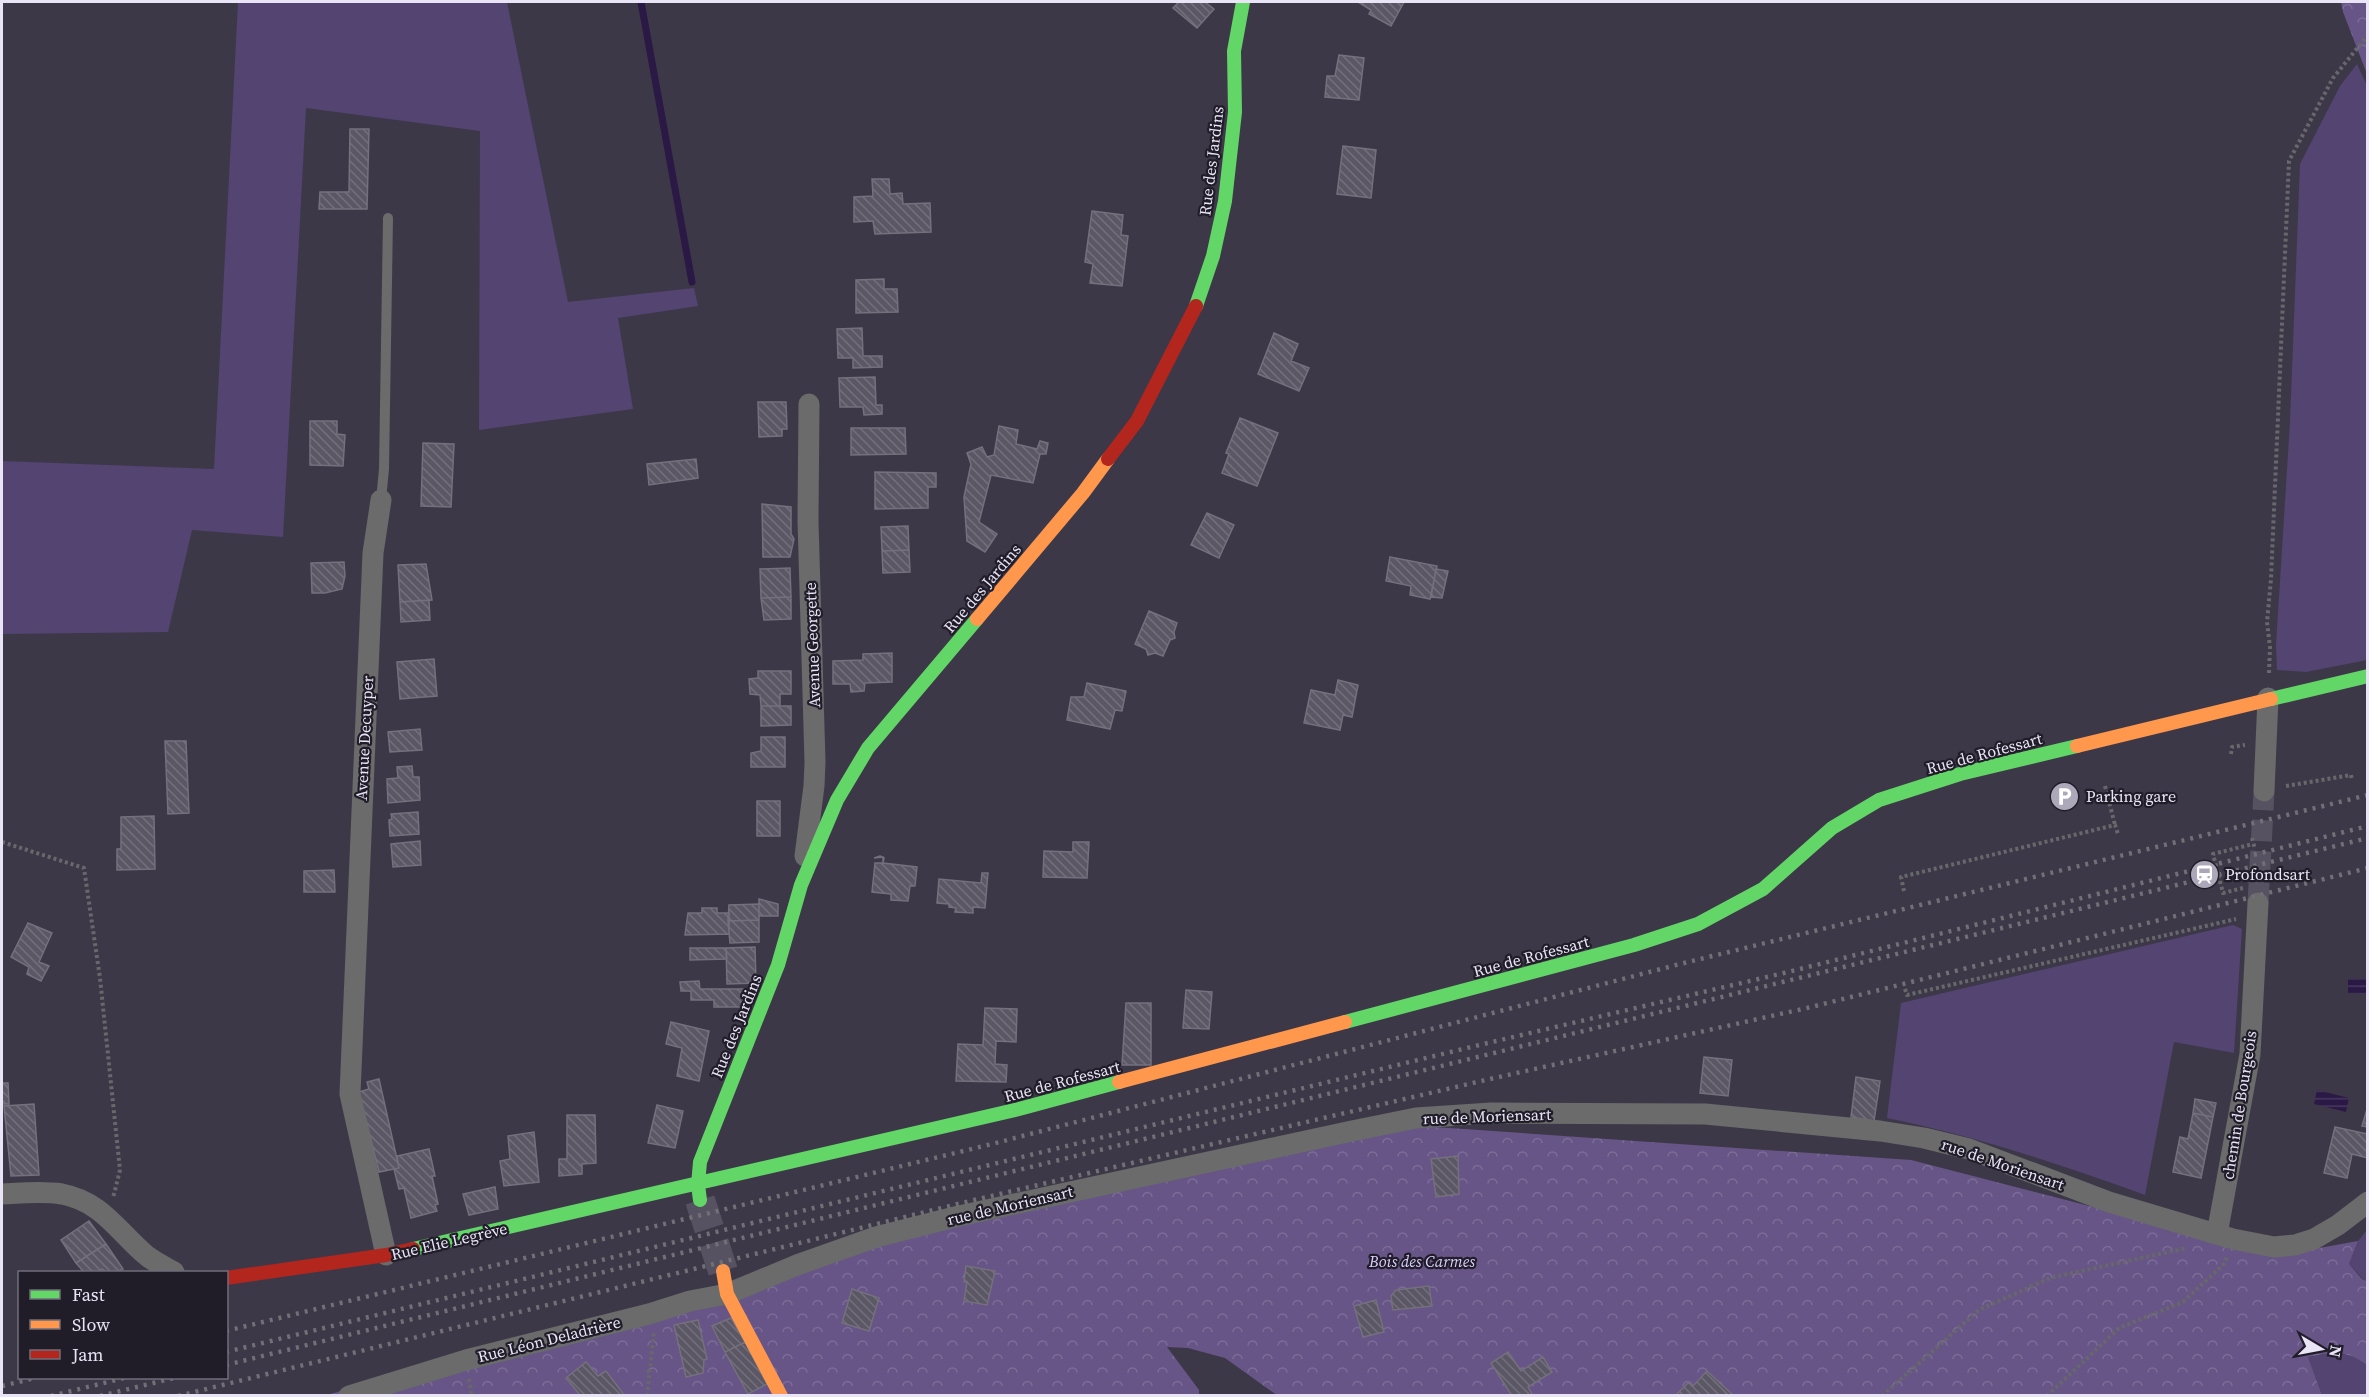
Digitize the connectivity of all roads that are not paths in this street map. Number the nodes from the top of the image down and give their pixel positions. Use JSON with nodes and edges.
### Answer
{"nodes":[{"id":1,"x":1243,"y":2,"type":"edge"},
{"id":2,"x":388,"y":218,"type":"dead end"},
{"id":3,"x":809,"y":404,"type":"dead end"},
{"id":4,"x":381,"y":500,"type":"joint"},
{"id":5,"x":2367,"y":676,"type":"edge"},
{"id":6,"x":2268,"y":698,"type":"junction"},
{"id":7,"x":2272,"y":789,"type":"tunnel mouth"},
{"id":8,"x":801,"y":885,"type":"junction"},
{"id":9,"x":2258,"y":909,"type":"tunnel mouth"},
{"id":10,"x":698,"y":1185,"type":"junction"},
{"id":11,"x":668,"y":1191,"type":"joint"},
{"id":12,"x":2,"y":1194,"type":"edge"},
{"id":13,"x":700,"y":1200,"type":"tunnel mouth"},
{"id":14,"x":2367,"y":1202,"type":"edge"},
{"id":15,"x":2225,"y":1237,"type":"junction"},
{"id":16,"x":386,"y":1255,"type":"junction"},
{"id":17,"x":723,"y":1270,"type":"tunnel mouth"},
{"id":18,"x":172,"y":1271,"type":"edge"},
{"id":19,"x":228,"y":1278,"type":"edge"},
{"id":20,"x":727,"y":1294,"type":"junction"},
{"id":21,"x":349,"y":1395,"type":"edge"},
{"id":22,"x":782,"y":1395,"type":"edge"}],
"edges":[{"from":1,"to":8,"type":"street","name":"Rue des Jardins"},
{"from":2,"to":4,"type":"lane","name":"Avenue Decuyper"},
{"from":3,"to":8,"type":"street","name":"Avenue Georgette"},
{"from":4,"to":16,"type":"street","name":"Avenue Decuyper"},
{"from":5,"to":6,"type":"street","name":"Rue de Rofessart"},
{"from":6,"to":7,"type":"street"},
{"from":6,"to":10,"type":"street","name":"Rue de Rofessart"},
{"from":8,"to":10,"type":"street","name":"Rue des Jardins"},
{"from":9,"to":15,"type":"street","name":"chemin de Bourgeois"},
{"from":10,"to":11,"type":"street","name":"Rue de Rofessart"},
{"from":10,"to":13,"type":"street"},
{"from":11,"to":16,"type":"street","name":"Rue Elie Legrève"},
{"from":12,"to":18,"type":"street"},
{"from":14,"to":15,"type":"street"},
{"from":15,"to":20,"type":"street","name":"rue de Moriensart"},
{"from":16,"to":19,"type":"street","name":"Rue Elie Legrève"},
{"from":17,"to":20,"type":"street"},
{"from":20,"to":21,"type":"street","name":"Rue Léon Deladrière"},
{"from":20,"to":22,"type":"street"}]}
